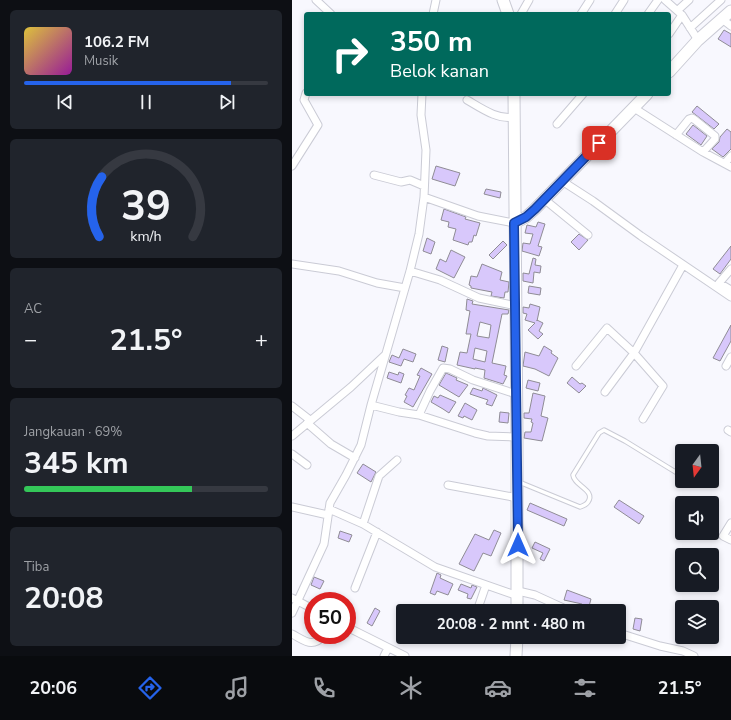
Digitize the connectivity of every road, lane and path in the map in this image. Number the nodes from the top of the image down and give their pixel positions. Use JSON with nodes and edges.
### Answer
{"nodes":[{"id":1,"x":316,"y":0,"type":"edge"},
{"id":2,"x":436,"y":0,"type":"edge"},
{"id":3,"x":503,"y":0,"type":"edge"},
{"id":4,"x":529,"y":0,"type":"edge"},
{"id":5,"x":590,"y":0,"type":"edge"},
{"id":6,"x":624,"y":0,"type":"edge"},
{"id":7,"x":658,"y":0,"type":"edge"},
{"id":8,"x":665,"y":0,"type":"edge"},
{"id":9,"x":682,"y":0,"type":"edge"},
{"id":10,"x":689,"y":0,"type":"edge"},
{"id":11,"x":721,"y":0,"type":"edge"},
{"id":12,"x":679,"y":11,"type":"junction"},
{"id":13,"x":731,"y":11,"type":"edge"},
{"id":14,"x":329,"y":12,"type":"edge"},
{"id":15,"x":433,"y":12,"type":"edge"},
{"id":16,"x":507,"y":12,"type":"edge"},
{"id":17,"x":522,"y":12,"type":"edge"},
{"id":18,"x":582,"y":12,"type":"edge"},
{"id":19,"x":616,"y":12,"type":"edge"},
{"id":20,"x":649,"y":12,"type":"edge"},
{"id":21,"x":727,"y":23,"type":"edge"},
{"id":22,"x":693,"y":26,"type":"junction"},
{"id":23,"x":671,"y":29,"type":"edge"},
{"id":24,"x":701,"y":38,"type":"junction"},
{"id":25,"x":671,"y":70,"type":"edge"},
{"id":26,"x":305,"y":96,"type":"edge"},
{"id":27,"x":422,"y":96,"type":"edge"},
{"id":28,"x":514,"y":96,"type":"edge"},
{"id":29,"x":581,"y":96,"type":"edge"},
{"id":30,"x":646,"y":96,"type":"edge"},
{"id":31,"x":467,"y":100,"type":"dead end"},
{"id":32,"x":634,"y":108,"type":"junction"},
{"id":33,"x":514,"y":117,"type":"junction"},
{"id":34,"x":558,"y":124,"type":"dead end"},
{"id":35,"x":676,"y":135,"type":"junction"},
{"id":36,"x":704,"y":152,"type":"junction"},
{"id":37,"x":731,"y":156,"type":"edge"},
{"id":38,"x":728,"y":164,"type":"edge"},
{"id":39,"x":292,"y":166,"type":"edge"},
{"id":40,"x":374,"y":175,"type":"dead end"},
{"id":41,"x":562,"y":181,"type":"junction"},
{"id":42,"x":424,"y":186,"type":"junction"},
{"id":43,"x":424,"y":197,"type":"junction"},
{"id":44,"x":544,"y":199,"type":"junction"},
{"id":45,"x":514,"y":223,"type":"junction"},
{"id":46,"x":588,"y":235,"type":"dead end"},
{"id":47,"x":292,"y":264,"type":"edge"},
{"id":48,"x":683,"y":265,"type":"junction"},
{"id":49,"x":731,"y":269,"type":"edge"},
{"id":50,"x":410,"y":271,"type":"junction"},
{"id":51,"x":717,"y":284,"type":"junction"},
{"id":52,"x":405,"y":288,"type":"junction"},
{"id":53,"x":731,"y":290,"type":"edge"},
{"id":54,"x":731,"y":297,"type":"edge"},
{"id":55,"x":516,"y":306,"type":"junction"},
{"id":56,"x":634,"y":353,"type":"junction"},
{"id":57,"x":386,"y":354,"type":"junction"},
{"id":58,"x":731,"y":357,"type":"edge"},
{"id":59,"x":576,"y":366,"type":"dead end"},
{"id":60,"x":726,"y":366,"type":"dead end"},
{"id":61,"x":605,"y":392,"type":"dead end"},
{"id":62,"x":516,"y":394,"type":"junction"},
{"id":63,"x":371,"y":405,"type":"junction"},
{"id":64,"x":292,"y":406,"type":"edge"},
{"id":65,"x":419,"y":415,"type":"junction"},
{"id":66,"x":642,"y":419,"type":"dead end"},
{"id":67,"x":308,"y":422,"type":"junction"},
{"id":68,"x":292,"y":436,"type":"edge"},
{"id":69,"x":518,"y":437,"type":"junction"},
{"id":70,"x":292,"y":454,"type":"edge"},
{"id":71,"x":355,"y":458,"type":"junction"},
{"id":72,"x":398,"y":460,"type":"dead end"},
{"id":73,"x":307,"y":465,"type":"dead end"},
{"id":74,"x":675,"y":472,"type":"edge"},
{"id":75,"x":518,"y":481,"type":"junction"},
{"id":76,"x":448,"y":485,"type":"dead end"},
{"id":77,"x":518,"y":498,"type":"junction"},
{"id":78,"x":292,"y":507,"type":"edge"},
{"id":79,"x":328,"y":512,"type":"junction"},
{"id":80,"x":731,"y":523,"type":"edge"},
{"id":81,"x":363,"y":524,"type":"junction"},
{"id":82,"x":377,"y":532,"type":"junction"},
{"id":83,"x":731,"y":540,"type":"edge"},
{"id":84,"x":486,"y":585,"type":"junction"},
{"id":85,"x":355,"y":588,"type":"dead end"},
{"id":86,"x":518,"y":594,"type":"junction"},
{"id":87,"x":295,"y":600,"type":"edge"},
{"id":88,"x":304,"y":604,"type":"edge"},
{"id":89,"x":479,"y":604,"type":"edge"},
{"id":90,"x":517,"y":604,"type":"edge"},
{"id":91,"x":554,"y":604,"type":"edge"},
{"id":92,"x":292,"y":613,"type":"edge"},
{"id":93,"x":356,"y":632,"type":"edge"},
{"id":94,"x":292,"y":634,"type":"edge"},
{"id":95,"x":626,"y":635,"type":"edge"},
{"id":96,"x":304,"y":640,"type":"edge"},
{"id":97,"x":516,"y":644,"type":"edge"},
{"id":98,"x":388,"y":648,"type":"junction"},
{"id":99,"x":384,"y":656,"type":"edge"},
{"id":100,"x":405,"y":656,"type":"edge"},
{"id":101,"x":516,"y":656,"type":"edge"},
{"id":102,"x":694,"y":656,"type":"edge"}],
"edges":[{"from":1,"to":14,"type":"street"},
{"from":2,"to":15,"type":"street"},
{"from":3,"to":16,"type":"main road"},
{"from":4,"to":17,"type":"street"},
{"from":5,"to":18,"type":"street"},
{"from":6,"to":19,"type":"street"},
{"from":7,"to":20,"type":"street"},
{"from":8,"to":12,"type":"street"},
{"from":9,"to":12,"type":"street"},
{"from":10,"to":12,"type":"street"},
{"from":11,"to":22,"type":"street"},
{"from":12,"to":22,"type":"street"},
{"from":12,"to":23,"type":"street"},
{"from":13,"to":21,"type":"main road"},
{"from":21,"to":24,"type":"main road"},
{"from":22,"to":24,"type":"street"},
{"from":24,"to":25,"type":"main road"},
{"from":26,"to":39,"type":"street"},
{"from":27,"to":42,"type":"street"},
{"from":28,"to":33,"type":"main road"},
{"from":29,"to":34,"type":"street"},
{"from":30,"to":32,"type":"main road"},
{"from":31,"to":33,"type":"street"},
{"from":32,"to":35,"type":"street"},
{"from":32,"to":41,"type":"main road"},
{"from":33,"to":45,"type":"main road"},
{"from":35,"to":36,"type":"street"},
{"from":35,"to":36,"type":"street"},
{"from":36,"to":38,"type":"street"},
{"from":37,"to":38,"type":"street"},
{"from":40,"to":42,"type":"street"},
{"from":41,"to":44,"type":"main road"},
{"from":41,"to":48,"type":"street"},
{"from":42,"to":43,"type":"street"},
{"from":43,"to":45,"type":"street"},
{"from":43,"to":50,"type":"street"},
{"from":44,"to":45,"type":"main road"},
{"from":44,"to":46,"type":"street"},
{"from":45,"to":55,"type":"main road"},
{"from":47,"to":52,"type":"street"},
{"from":48,"to":51,"type":"street"},
{"from":48,"to":56,"type":"street"},
{"from":49,"to":51,"type":"street"},
{"from":50,"to":52,"type":"street"},
{"from":50,"to":55,"type":"street"},
{"from":51,"to":53,"type":"street"},
{"from":51,"to":54,"type":"street"},
{"from":52,"to":57,"type":"street"},
{"from":55,"to":62,"type":"main road"},
{"from":56,"to":59,"type":"street"},
{"from":56,"to":61,"type":"street"},
{"from":56,"to":66,"type":"street"},
{"from":57,"to":63,"type":"street"},
{"from":57,"to":67,"type":"street"},
{"from":58,"to":60,"type":"street"},
{"from":62,"to":65,"type":"street"},
{"from":62,"to":69,"type":"main road"},
{"from":63,"to":65,"type":"street"},
{"from":63,"to":71,"type":"street"},
{"from":64,"to":67,"type":"street"},
{"from":65,"to":69,"type":"street"},
{"from":67,"to":68,"type":"street"},
{"from":67,"to":71,"type":"street"},
{"from":69,"to":75,"type":"main road"},
{"from":70,"to":73,"type":"street"},
{"from":71,"to":79,"type":"street"},
{"from":72,"to":81,"type":"street"},
{"from":74,"to":75,"type":"lane"},
{"from":75,"to":77,"type":"main road"},
{"from":76,"to":77,"type":"street"},
{"from":77,"to":86,"type":"main road"},
{"from":78,"to":79,"type":"street"},
{"from":79,"to":81,"type":"street"},
{"from":79,"to":87,"type":"street"},
{"from":80,"to":83,"type":"street"},
{"from":81,"to":82,"type":"street"},
{"from":82,"to":84,"type":"street"},
{"from":82,"to":85,"type":"street"},
{"from":84,"to":86,"type":"street"},
{"from":84,"to":89,"type":"street"},
{"from":86,"to":90,"type":"main road"},
{"from":86,"to":91,"type":"street"},
{"from":87,"to":88,"type":"street"},
{"from":87,"to":92,"type":"street"},
{"from":93,"to":98,"type":"street"},
{"from":94,"to":96,"type":"street"},
{"from":95,"to":102,"type":"street"},
{"from":97,"to":101,"type":"main road"},
{"from":98,"to":99,"type":"street"},
{"from":98,"to":100,"type":"street"}]}
